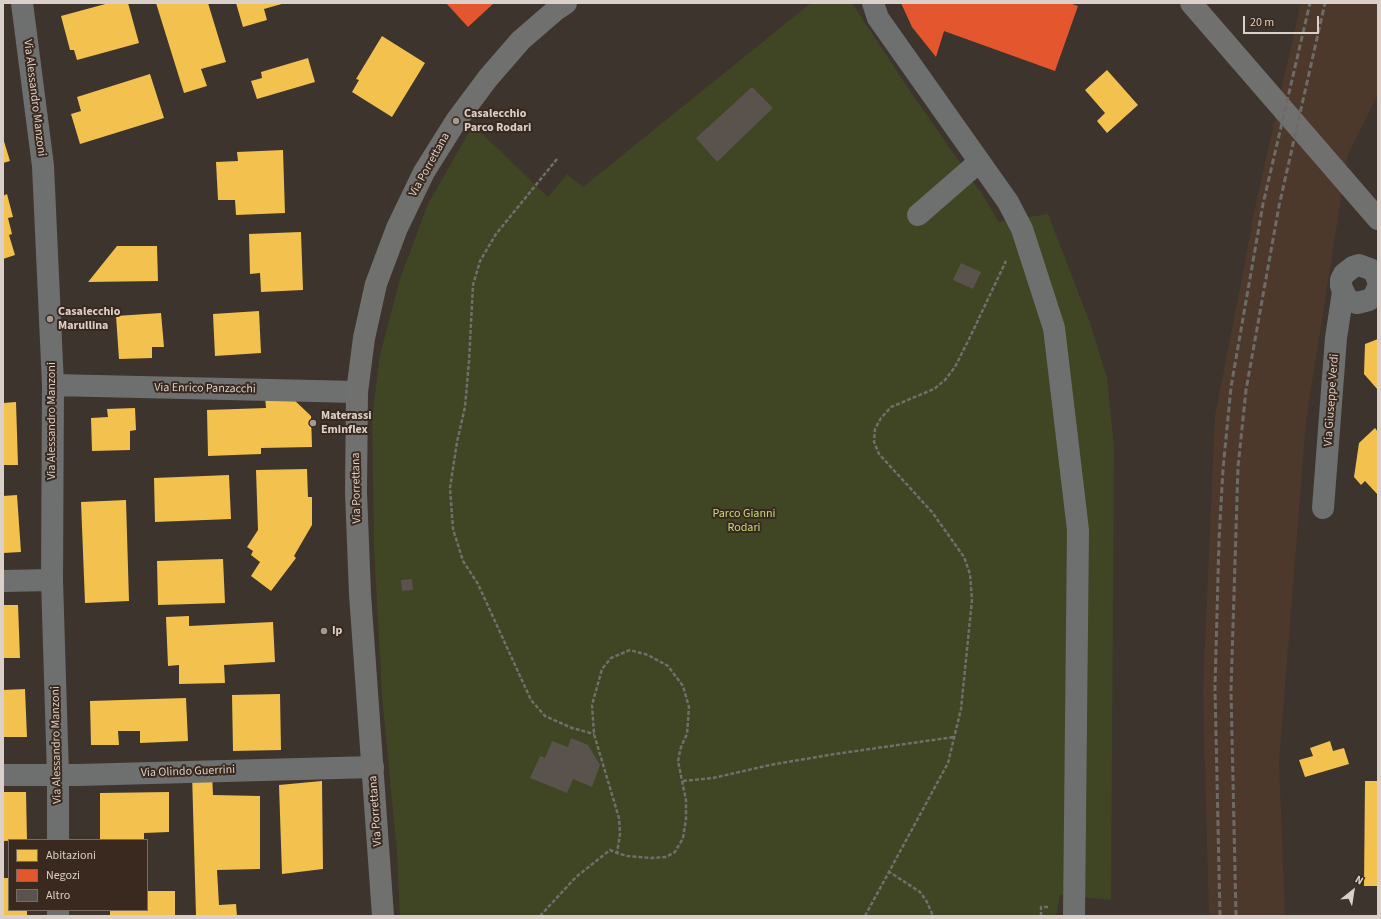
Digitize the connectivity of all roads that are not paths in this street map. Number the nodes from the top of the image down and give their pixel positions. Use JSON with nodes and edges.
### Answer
{"nodes":[{"id":1,"x":566,"y":3,"type":"edge"},
{"id":2,"x":873,"y":3,"type":"edge"},
{"id":3,"x":1191,"y":3,"type":"edge"},
{"id":4,"x":29,"y":5,"type":"edge"},
{"id":5,"x":979,"y":162,"type":"junction"},
{"id":6,"x":918,"y":215,"type":"dead end"},
{"id":7,"x":1378,"y":219,"type":"edge"},
{"id":8,"x":1377,"y":279,"type":"edge"},
{"id":9,"x":1343,"y":292,"type":"junction"},
{"id":10,"x":53,"y":385,"type":"junction"},
{"id":11,"x":358,"y":392,"type":"junction"},
{"id":12,"x":1323,"y":508,"type":"dead end"},
{"id":13,"x":52,"y":580,"type":"junction"},
{"id":14,"x":3,"y":581,"type":"edge"},
{"id":15,"x":373,"y":767,"type":"junction"},
{"id":16,"x":3,"y":775,"type":"edge"},
{"id":17,"x":58,"y":776,"type":"junction"},
{"id":18,"x":58,"y":839,"type":"edge"},
{"id":19,"x":383,"y":916,"type":"edge"},
{"id":20,"x":1074,"y":916,"type":"edge"}],
"edges":[{"from":1,"to":11,"type":"main road","name":"Via Porrettana"},
{"from":2,"to":5,"type":"street"},
{"from":3,"to":7,"type":"main road"},
{"from":4,"to":10,"type":"street","name":"Via Alessandro Manzoni"},
{"from":5,"to":6,"type":"street"},
{"from":5,"to":20,"type":"street"},
{"from":8,"to":9,"type":"street","name":"Via Giuseppe Verdi"},
{"from":8,"to":9,"type":"street","name":"Via Giuseppe Verdi"},
{"from":9,"to":12,"type":"street","name":"Via Giuseppe Verdi"},
{"from":10,"to":11,"type":"street","name":"Via Enrico Panzacchi"},
{"from":10,"to":13,"type":"street","name":"Via Alessandro Manzoni"},
{"from":11,"to":15,"type":"main road","name":"Via Porrettana"},
{"from":13,"to":14,"type":"street"},
{"from":13,"to":17,"type":"street","name":"Via Alessandro Manzoni"},
{"from":15,"to":17,"type":"street","name":"Via Olindo Guerrini"},
{"from":15,"to":19,"type":"main road","name":"Via Porrettana"},
{"from":16,"to":17,"type":"street","name":"Via Olindo Guerrini"},
{"from":17,"to":18,"type":"street","name":"Via Alessandro Manzoni"}]}
